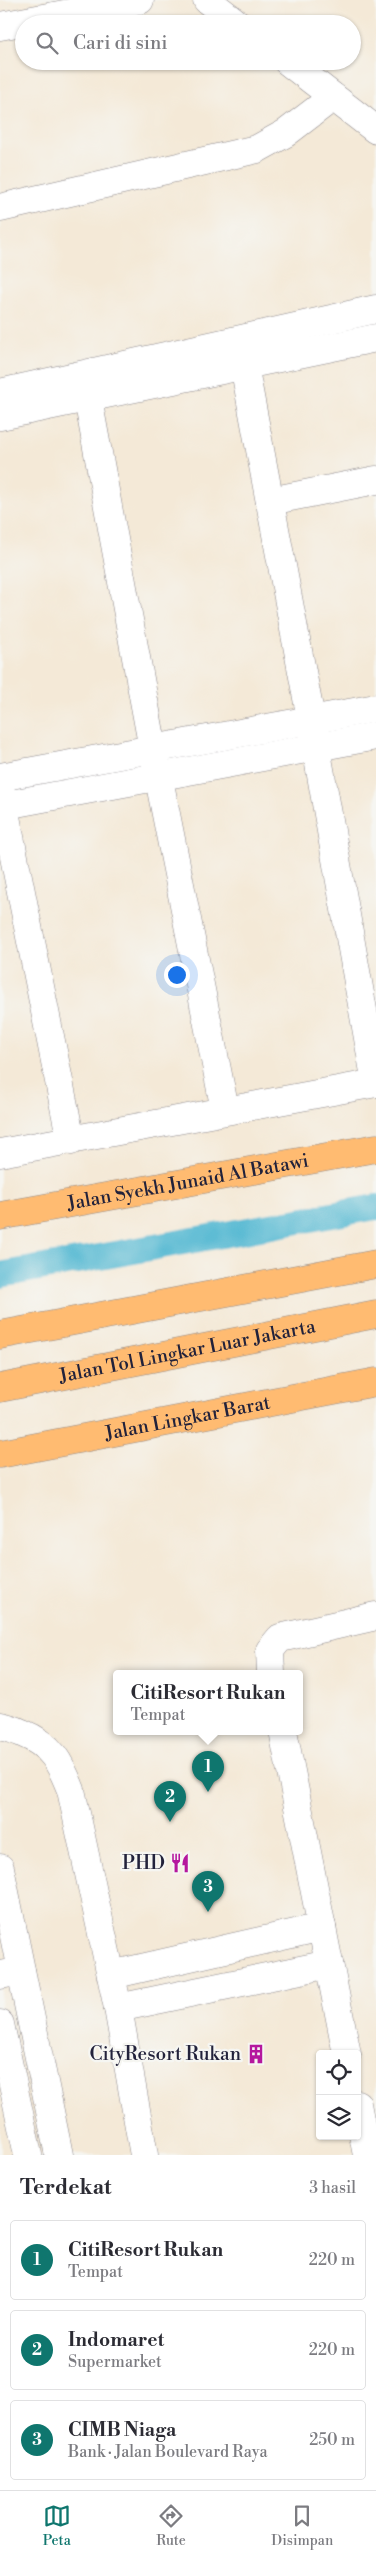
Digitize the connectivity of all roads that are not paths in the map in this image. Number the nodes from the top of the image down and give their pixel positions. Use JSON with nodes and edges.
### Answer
{"nodes":[{"id":1,"x":140,"y":0,"type":"edge"},
{"id":2,"x":208,"y":0,"type":"edge"},
{"id":3,"x":59,"y":15,"type":"edge"},
{"id":4,"x":227,"y":15,"type":"edge"},
{"id":5,"x":15,"y":23,"type":"edge"},
{"id":6,"x":0,"y":26,"type":"edge"},
{"id":7,"x":298,"y":70,"type":"edge"},
{"id":8,"x":333,"y":97,"type":"junction"},
{"id":9,"x":376,"y":130,"type":"edge"},
{"id":10,"x":0,"y":208,"type":"edge"},
{"id":11,"x":376,"y":309,"type":"edge"},
{"id":12,"x":376,"y":338,"type":"edge"},
{"id":13,"x":244,"y":365,"type":"junction"},
{"id":14,"x":0,"y":392,"type":"edge"},
{"id":15,"x":88,"y":399,"type":"junction"},
{"id":16,"x":0,"y":416,"type":"edge"},
{"id":17,"x":376,"y":480,"type":"edge"},
{"id":18,"x":270,"y":501,"type":"junction"},
{"id":19,"x":376,"y":708,"type":"edge"},
{"id":20,"x":311,"y":720,"type":"junction"},
{"id":21,"x":376,"y":736,"type":"edge"},
{"id":22,"x":316,"y":747,"type":"junction"},
{"id":23,"x":153,"y":749,"type":"junction"},
{"id":24,"x":159,"y":776,"type":"junction"},
{"id":25,"x":0,"y":777,"type":"edge"},
{"id":26,"x":1,"y":799,"type":"edge"},
{"id":27,"x":376,"y":1084,"type":"edge"},
{"id":28,"x":225,"y":1110,"type":"junction"},
{"id":29,"x":71,"y":1140,"type":"junction"},
{"id":30,"x":376,"y":1148,"type":"edge"},
{"id":31,"x":0,"y":1153,"type":"edge"},
{"id":32,"x":0,"y":1216,"type":"edge"},
{"id":33,"x":376,"y":1264,"type":"edge"},
{"id":34,"x":376,"y":1314,"type":"edge"},
{"id":35,"x":0,"y":1335,"type":"edge"},
{"id":36,"x":376,"y":1382,"type":"edge"},
{"id":37,"x":0,"y":1388,"type":"edge"},
{"id":38,"x":0,"y":1454,"type":"edge"},
{"id":39,"x":376,"y":1616,"type":"edge"},
{"id":40,"x":272,"y":1670,"type":"edge"},
{"id":41,"x":0,"y":1726,"type":"edge"},
{"id":42,"x":284,"y":1735,"type":"edge"},
{"id":43,"x":0,"y":1868,"type":"edge"},
{"id":44,"x":5,"y":1915,"type":"edge"},
{"id":45,"x":322,"y":1927,"type":"junction"},
{"id":46,"x":329,"y":1964,"type":"junction"},
{"id":47,"x":10,"y":1973,"type":"edge"},
{"id":48,"x":112,"y":1975,"type":"junction"},
{"id":49,"x":118,"y":2008,"type":"junction"},
{"id":50,"x":0,"y":2024,"type":"edge"},
{"id":51,"x":346,"y":2050,"type":"edge"},
{"id":52,"x":361,"y":2123,"type":"edge"},
{"id":53,"x":28,"y":2155,"type":"edge"},
{"id":54,"x":59,"y":2155,"type":"edge"},
{"id":55,"x":144,"y":2155,"type":"edge"},
{"id":56,"x":368,"y":2155,"type":"edge"}],
"edges":[{"from":1,"to":3,"type":"street"},
{"from":2,"to":4,"type":"street"},
{"from":5,"to":6,"type":"street"},
{"from":7,"to":8,"type":"street"},
{"from":8,"to":9,"type":"street"},
{"from":8,"to":10,"type":"street"},
{"from":11,"to":14,"type":"street"},
{"from":12,"to":13,"type":"street"},
{"from":13,"to":15,"type":"street"},
{"from":13,"to":18,"type":"street"},
{"from":15,"to":16,"type":"street"},
{"from":15,"to":23,"type":"street"},
{"from":17,"to":18,"type":"street"},
{"from":18,"to":20,"type":"street"},
{"from":19,"to":20,"type":"street"},
{"from":20,"to":22,"type":"street"},
{"from":20,"to":23,"type":"street"},
{"from":21,"to":22,"type":"street"},
{"from":22,"to":24,"type":"street"},
{"from":22,"to":27,"type":"street"},
{"from":23,"to":24,"type":"street"},
{"from":23,"to":25,"type":"street"},
{"from":24,"to":26,"type":"street"},
{"from":24,"to":28,"type":"street"},
{"from":26,"to":29,"type":"street"},
{"from":27,"to":28,"type":"street"},
{"from":28,"to":29,"type":"street"},
{"from":29,"to":31,"type":"street"},
{"from":30,"to":32,"type":"main road","name":"Jalan Syekh Junaid Al Batawi"},
{"from":33,"to":35,"type":"main road"},
{"from":34,"to":37,"type":"main road","name":"Jalan Tol Lingkar Luar Jakarta"},
{"from":36,"to":38,"type":"main road","name":"Jalan Lingkar Barat"},
{"from":39,"to":40,"type":"street"},
{"from":41,"to":48,"type":"street"},
{"from":42,"to":45,"type":"street"},
{"from":43,"to":44,"type":"street"},
{"from":44,"to":47,"type":"street"},
{"from":45,"to":46,"type":"street"},
{"from":45,"to":48,"type":"street"},
{"from":46,"to":49,"type":"street"},
{"from":46,"to":51,"type":"street"},
{"from":47,"to":54,"type":"street"},
{"from":48,"to":49,"type":"street"},
{"from":49,"to":55,"type":"street"},
{"from":50,"to":53,"type":"street"},
{"from":52,"to":56,"type":"street"}]}
